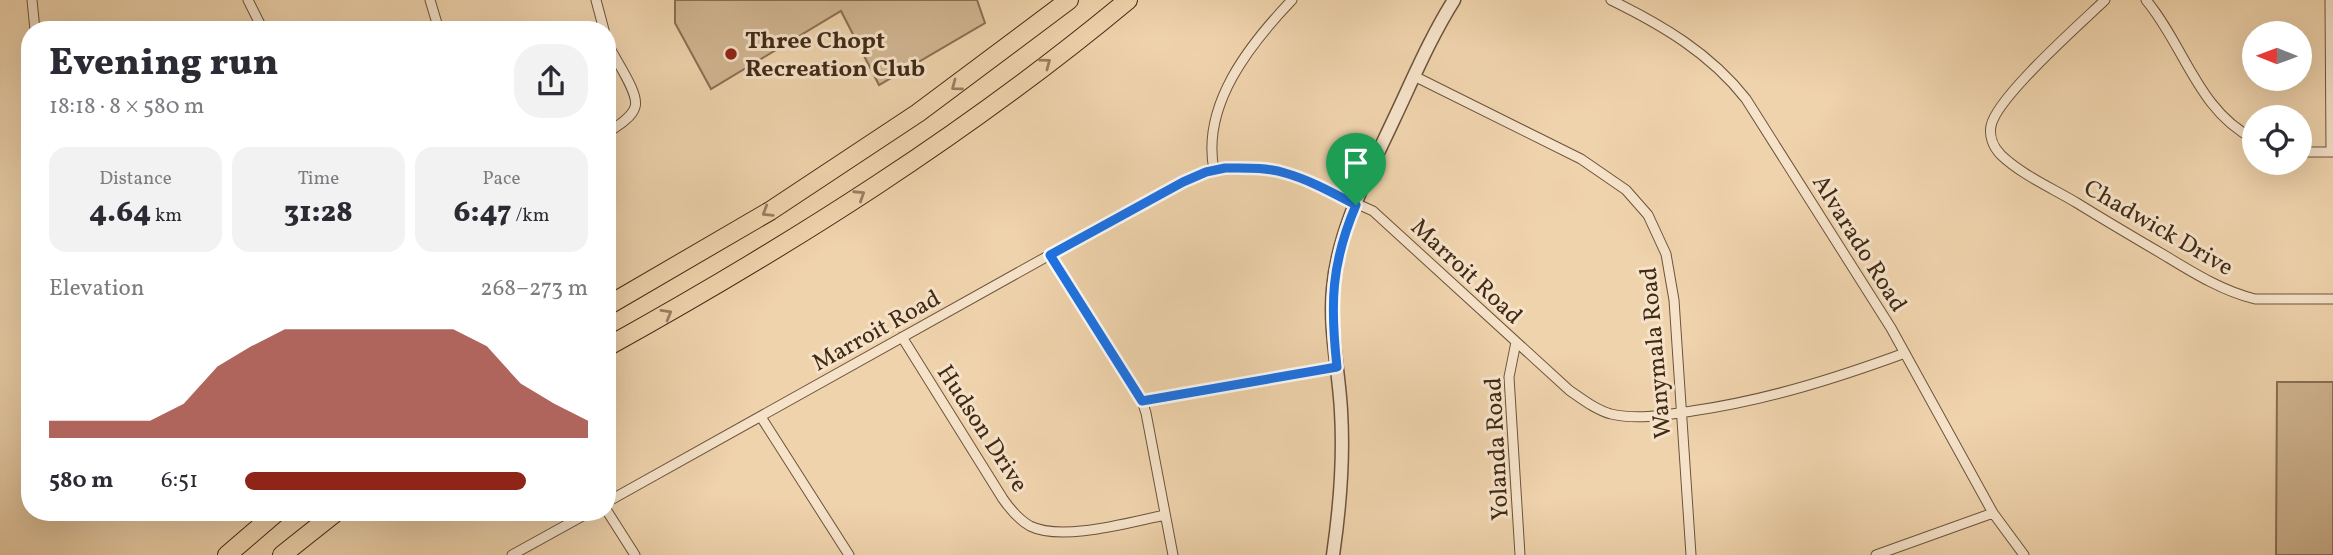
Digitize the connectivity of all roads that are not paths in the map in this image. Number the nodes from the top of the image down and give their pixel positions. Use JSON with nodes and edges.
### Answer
{"nodes":[{"id":1,"x":32,"y":0,"type":"edge"},
{"id":2,"x":248,"y":0,"type":"edge"},
{"id":3,"x":430,"y":0,"type":"edge"},
{"id":4,"x":596,"y":0,"type":"edge"},
{"id":5,"x":1069,"y":0,"type":"edge"},
{"id":6,"x":1128,"y":0,"type":"edge"},
{"id":7,"x":1293,"y":0,"type":"edge"},
{"id":8,"x":1454,"y":0,"type":"edge"},
{"id":9,"x":1611,"y":0,"type":"edge"},
{"id":10,"x":2105,"y":0,"type":"edge"},
{"id":11,"x":2146,"y":0,"type":"edge"},
{"id":12,"x":2330,"y":0,"type":"edge"},
{"id":13,"x":34,"y":21,"type":"edge"},
{"id":14,"x":258,"y":21,"type":"edge"},
{"id":15,"x":436,"y":21,"type":"edge"},
{"id":16,"x":602,"y":21,"type":"edge"},
{"id":17,"x":616,"y":59,"type":"edge"},
{"id":18,"x":1414,"y":76,"type":"junction"},
{"id":19,"x":616,"y":126,"type":"edge"},
{"id":20,"x":2242,"y":132,"type":"edge"},
{"id":21,"x":2312,"y":152,"type":"edge"},
{"id":22,"x":2332,"y":152,"type":"edge"},
{"id":23,"x":1214,"y":170,"type":"junction"},
{"id":24,"x":1356,"y":205,"type":"junction"},
{"id":25,"x":1050,"y":255,"type":"junction"},
{"id":26,"x":2333,"y":299,"type":"edge"},
{"id":27,"x":616,"y":301,"type":"edge"},
{"id":28,"x":902,"y":337,"type":"junction"},
{"id":29,"x":616,"y":342,"type":"edge"},
{"id":30,"x":1516,"y":342,"type":"junction"},
{"id":31,"x":1905,"y":353,"type":"junction"},
{"id":32,"x":1337,"y":367,"type":"junction"},
{"id":33,"x":1142,"y":401,"type":"junction"},
{"id":34,"x":1681,"y":413,"type":"junction"},
{"id":35,"x":761,"y":416,"type":"junction"},
{"id":36,"x":616,"y":497,"type":"edge"},
{"id":37,"x":1993,"y":513,"type":"junction"},
{"id":38,"x":1166,"y":515,"type":"junction"},
{"id":39,"x":267,"y":521,"type":"edge"},
{"id":40,"x":325,"y":521,"type":"edge"},
{"id":41,"x":574,"y":521,"type":"edge"},
{"id":42,"x":613,"y":521,"type":"edge"},
{"id":43,"x":227,"y":555,"type":"edge"},
{"id":44,"x":282,"y":555,"type":"edge"},
{"id":45,"x":512,"y":555,"type":"edge"},
{"id":46,"x":635,"y":555,"type":"edge"},
{"id":47,"x":849,"y":555,"type":"edge"},
{"id":48,"x":1173,"y":555,"type":"edge"},
{"id":49,"x":1333,"y":555,"type":"edge"},
{"id":50,"x":1520,"y":555,"type":"edge"},
{"id":51,"x":1691,"y":555,"type":"edge"},
{"id":52,"x":1876,"y":555,"type":"edge"},
{"id":53,"x":2024,"y":555,"type":"edge"}],
"edges":[{"from":1,"to":13,"type":"street"},
{"from":2,"to":14,"type":"street"},
{"from":3,"to":15,"type":"street"},
{"from":4,"to":16,"type":"street"},
{"from":5,"to":27,"type":"highway","one_way":true},
{"from":29,"to":6,"type":"highway","one_way":true},
{"from":7,"to":23,"type":"street"},
{"from":8,"to":18,"type":"street"},
{"from":9,"to":31,"type":"street","name":"Alvarado Road"},
{"from":10,"to":26,"type":"street","name":"Chadwick Drive"},
{"from":11,"to":20,"type":"street"},
{"from":12,"to":22,"type":"street"},
{"from":17,"to":19,"type":"street"},
{"from":18,"to":24,"type":"street"},
{"from":18,"to":34,"type":"street","name":"Wanymala Road"},
{"from":21,"to":22,"type":"street"},
{"from":23,"to":24,"type":"street","name":"Marroit Road"},
{"from":23,"to":25,"type":"street","name":"Marroit Road"},
{"from":24,"to":30,"type":"street","name":"Marroit Road"},
{"from":24,"to":32,"type":"street"},
{"from":25,"to":28,"type":"street","name":"Marroit Road"},
{"from":25,"to":33,"type":"street"},
{"from":28,"to":35,"type":"street","name":"Marroit Road"},
{"from":28,"to":38,"type":"street","name":"Hudson Drive"},
{"from":30,"to":34,"type":"street","name":"Marroit Road"},
{"from":30,"to":50,"type":"street","name":"Yolanda Road"},
{"from":31,"to":34,"type":"street","name":"Marroit Road"},
{"from":31,"to":37,"type":"street","name":"Alvarado Road"},
{"from":32,"to":33,"type":"street"},
{"from":32,"to":49,"type":"street"},
{"from":33,"to":38,"type":"street"},
{"from":34,"to":51,"type":"street","name":"Wanymala Road"},
{"from":35,"to":36,"type":"street","name":"Marroit Road"},
{"from":35,"to":47,"type":"street"},
{"from":37,"to":52,"type":"street"},
{"from":37,"to":53,"type":"street","name":"Alvarado Road"},
{"from":38,"to":48,"type":"street"},
{"from":39,"to":43,"type":"highway"},
{"from":40,"to":44,"type":"highway"},
{"from":41,"to":45,"type":"street"},
{"from":42,"to":46,"type":"street"}]}
